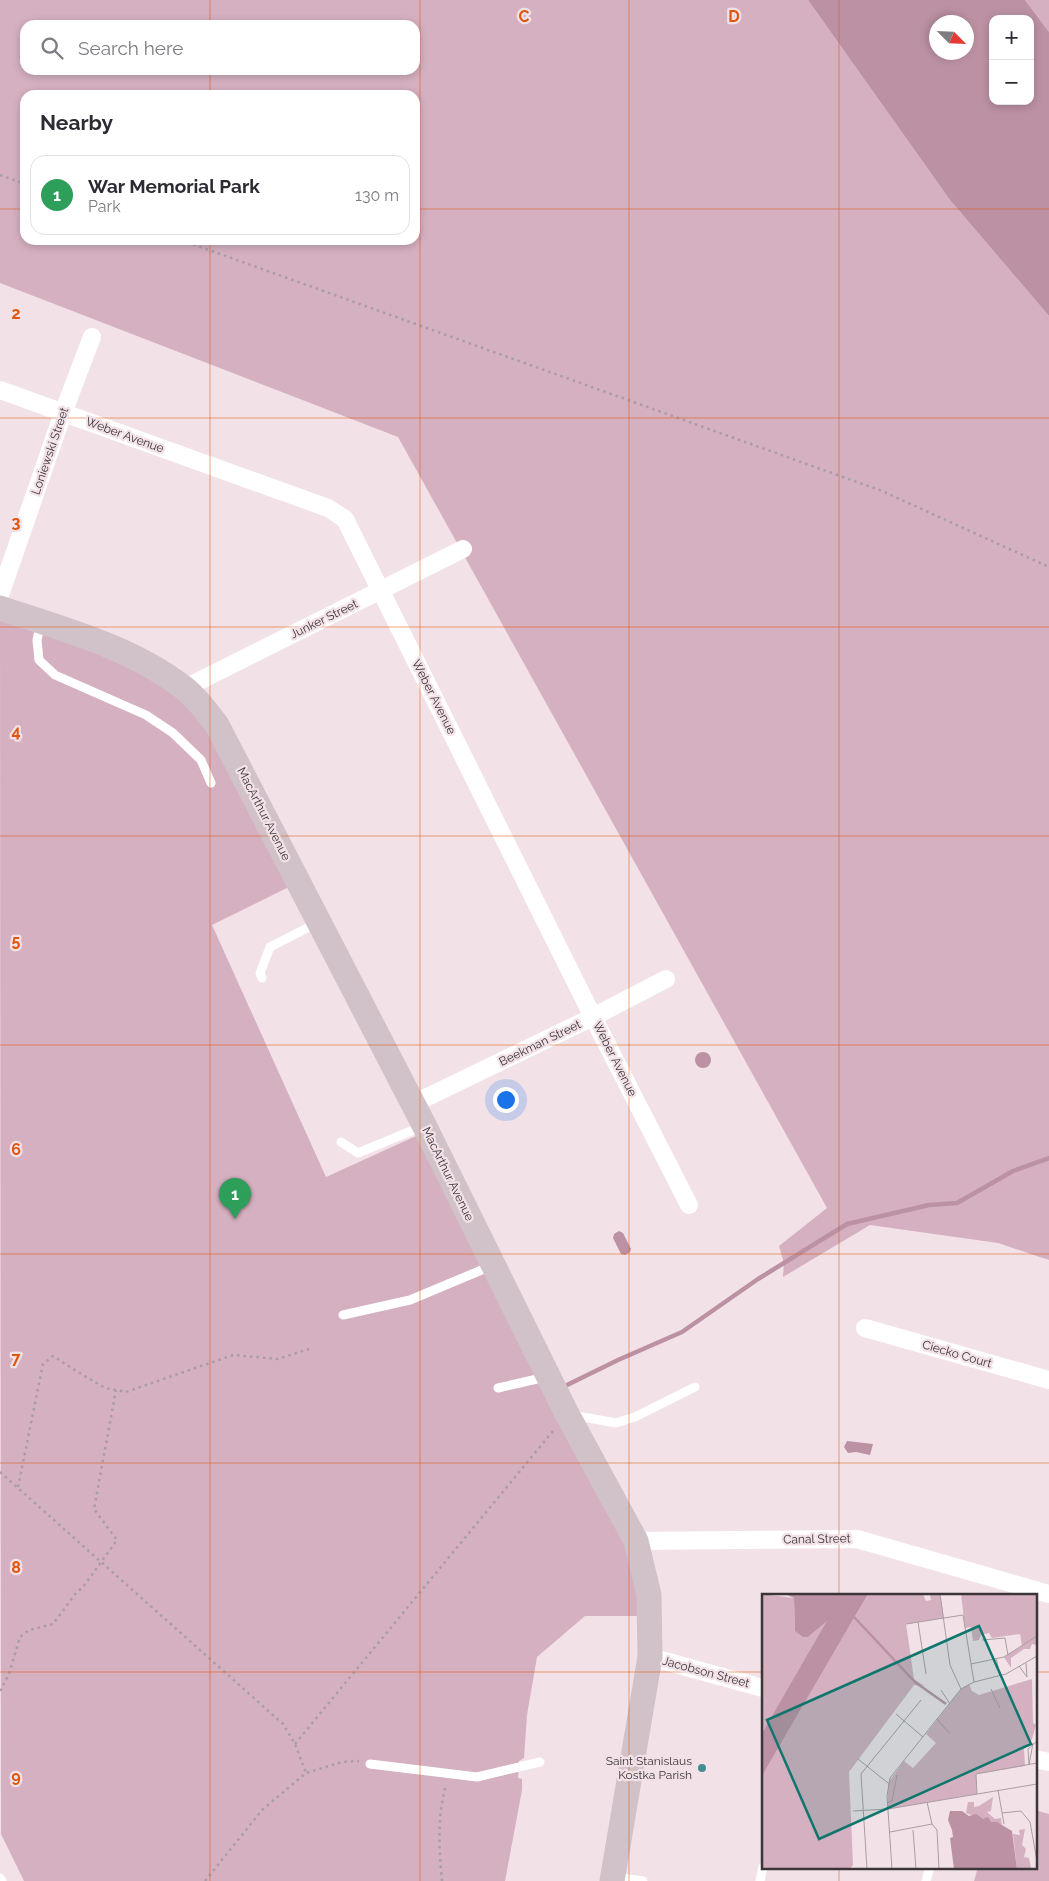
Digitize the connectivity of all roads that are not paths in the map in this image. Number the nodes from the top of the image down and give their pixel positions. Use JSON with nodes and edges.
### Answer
{"nodes":[{"id":1,"x":92,"y":337,"type":"dead end"},
{"id":2,"x":0,"y":390,"type":"edge"},
{"id":3,"x":63,"y":413,"type":"junction"},
{"id":4,"x":463,"y":549,"type":"dead end"},
{"id":5,"x":381,"y":591,"type":"junction"},
{"id":6,"x":0,"y":594,"type":"edge"},
{"id":7,"x":0,"y":608,"type":"edge"},
{"id":8,"x":40,"y":622,"type":"junction"},
{"id":9,"x":184,"y":688,"type":"junction"},
{"id":10,"x":211,"y":783,"type":"dead end"},
{"id":11,"x":320,"y":921,"type":"junction"},
{"id":12,"x":262,"y":978,"type":"dead end"},
{"id":13,"x":666,"y":979,"type":"dead end"},
{"id":14,"x":593,"y":1017,"type":"junction"},
{"id":15,"x":419,"y":1115,"type":"junction"},
{"id":16,"x":341,"y":1142,"type":"dead end"},
{"id":17,"x":690,"y":1205,"type":"dead end"},
{"id":18,"x":493,"y":1265,"type":"junction"},
{"id":19,"x":343,"y":1315,"type":"dead end"},
{"id":20,"x":865,"y":1328,"type":"dead end"},
{"id":21,"x":549,"y":1377,"type":"junction"},
{"id":22,"x":1049,"y":1380,"type":"edge"},
{"id":23,"x":498,"y":1388,"type":"dead end"},
{"id":24,"x":695,"y":1388,"type":"dead end"},
{"id":25,"x":567,"y":1414,"type":"junction"},
{"id":26,"x":636,"y":1541,"type":"junction"},
{"id":27,"x":1049,"y":1594,"type":"edge"},
{"id":28,"x":650,"y":1657,"type":"junction"},
{"id":29,"x":762,"y":1688,"type":"edge"},
{"id":30,"x":1036,"y":1759,"type":"edge"},
{"id":31,"x":540,"y":1762,"type":"dead end"},
{"id":32,"x":1049,"y":1762,"type":"edge"},
{"id":33,"x":370,"y":1764,"type":"road end"},
{"id":34,"x":763,"y":1868,"type":"edge"},
{"id":35,"x":930,"y":1868,"type":"edge"},
{"id":36,"x":0,"y":1878,"type":"edge"},
{"id":37,"x":612,"y":1879,"type":"edge"},
{"id":38,"x":2,"y":1881,"type":"edge"},
{"id":39,"x":643,"y":1881,"type":"edge"},
{"id":40,"x":760,"y":1881,"type":"edge"},
{"id":41,"x":926,"y":1881,"type":"edge"}],
"edges":[{"from":1,"to":3,"type":"street","name":"Loniewski Street"},
{"from":2,"to":3,"type":"street","name":"Weber Avenue"},
{"from":3,"to":5,"type":"street","name":"Weber Avenue"},
{"from":3,"to":6,"type":"street","name":"Loniewski Street"},
{"from":4,"to":5,"type":"street","name":"Junker Street"},
{"from":5,"to":9,"type":"street","name":"Junker Street"},
{"from":5,"to":14,"type":"street","name":"Weber Avenue"},
{"from":7,"to":8,"type":"street","name":"MacArthur Avenue"},
{"from":8,"to":9,"type":"street","name":"MacArthur Avenue"},
{"from":8,"to":10,"type":"lane"},
{"from":9,"to":11,"type":"street","name":"MacArthur Avenue"},
{"from":11,"to":12,"type":"lane"},
{"from":11,"to":15,"type":"street","name":"MacArthur Avenue"},
{"from":13,"to":14,"type":"street","name":"Beekman Street"},
{"from":14,"to":15,"type":"street","name":"Beekman Street"},
{"from":14,"to":17,"type":"street","name":"Weber Avenue"},
{"from":15,"to":16,"type":"lane"},
{"from":15,"to":18,"type":"street","name":"MacArthur Avenue"},
{"from":18,"to":19,"type":"lane"},
{"from":18,"to":21,"type":"street","name":"MacArthur Avenue"},
{"from":20,"to":22,"type":"street","name":"Ciecko Court"},
{"from":21,"to":23,"type":"lane"},
{"from":21,"to":25,"type":"street","name":"MacArthur Avenue"},
{"from":24,"to":25,"type":"lane"},
{"from":25,"to":26,"type":"street","name":"MacArthur Avenue"},
{"from":26,"to":27,"type":"street","name":"Canal Street"},
{"from":26,"to":28,"type":"street","name":"MacArthur Avenue"},
{"from":28,"to":29,"type":"street","name":"Jacobson Street"},
{"from":28,"to":37,"type":"street","name":"MacArthur Avenue"},
{"from":30,"to":32,"type":"street"},
{"from":31,"to":33,"type":"lane"},
{"from":34,"to":40,"type":"lane"},
{"from":35,"to":41,"type":"lane"},
{"from":36,"to":38,"type":"lane"},
{"from":37,"to":39,"type":"lane"}]}
